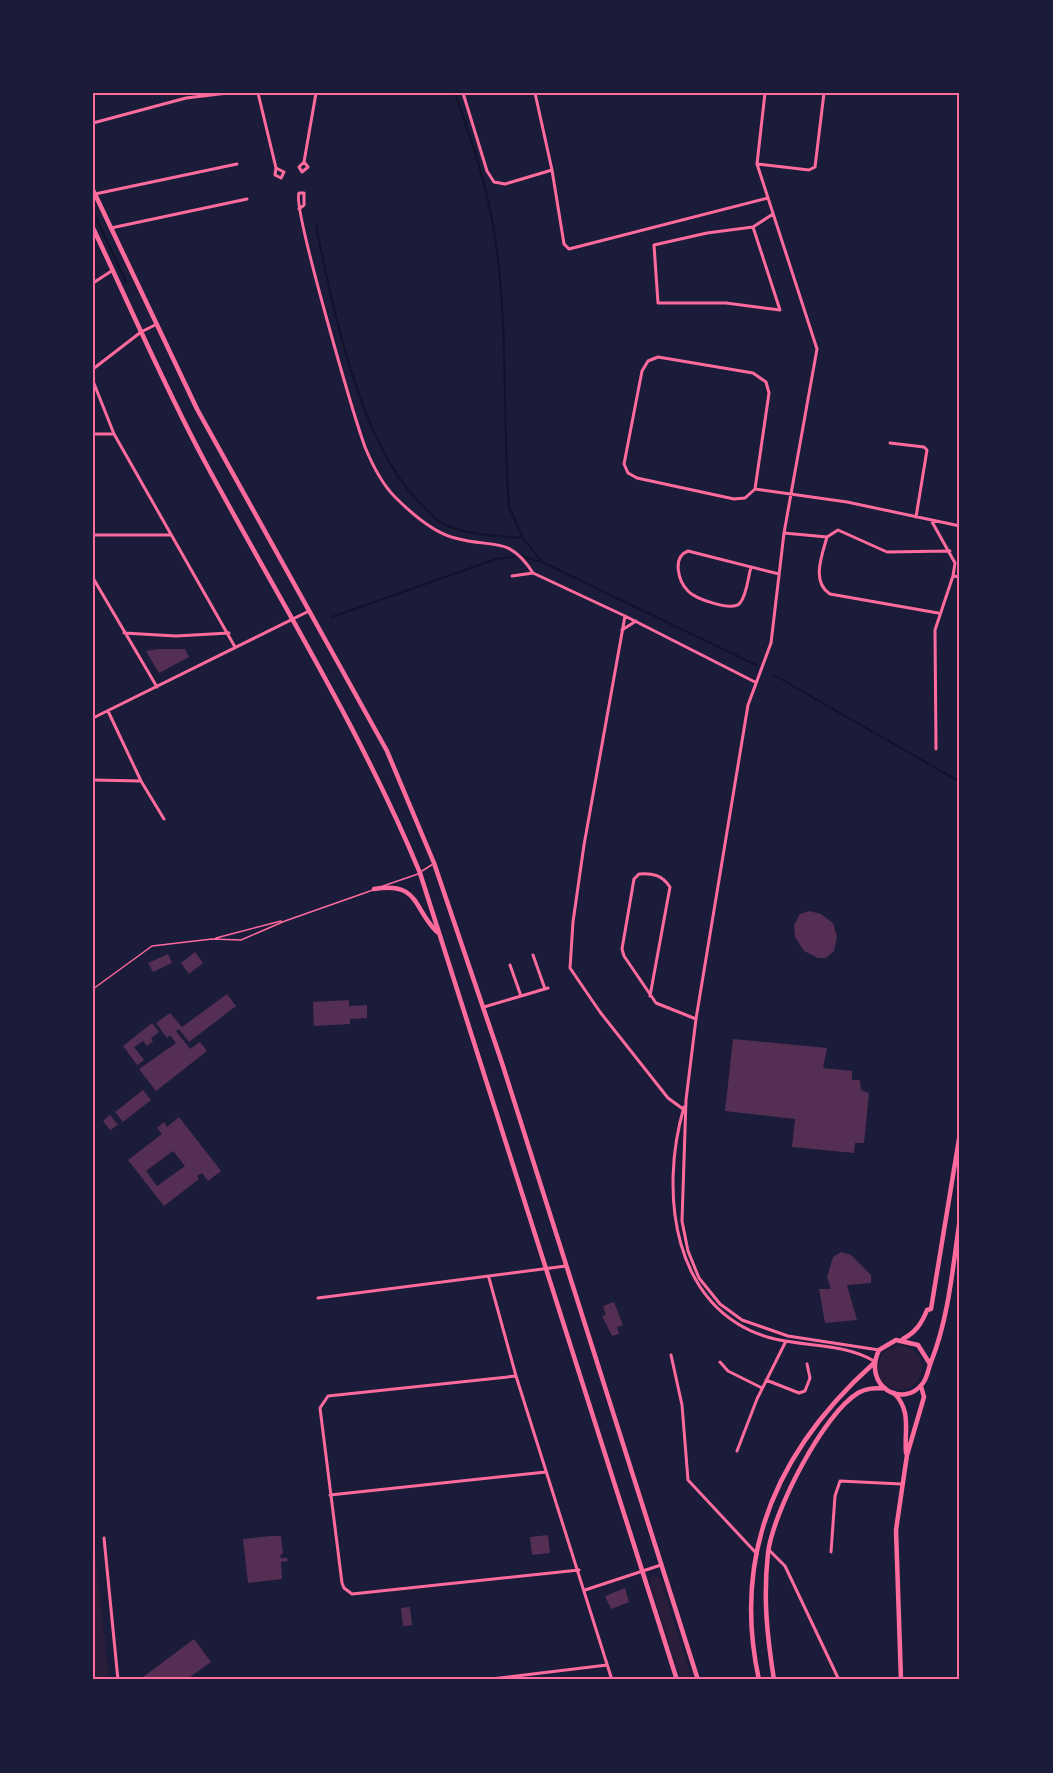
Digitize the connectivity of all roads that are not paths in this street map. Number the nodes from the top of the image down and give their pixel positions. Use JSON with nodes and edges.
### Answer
{"nodes":[{"id":1,"x":228,"y":93,"type":"edge"},
{"id":2,"x":258,"y":93,"type":"edge"},
{"id":3,"x":316,"y":93,"type":"edge"},
{"id":4,"x":463,"y":93,"type":"edge"},
{"id":5,"x":535,"y":93,"type":"edge"},
{"id":6,"x":765,"y":93,"type":"edge"},
{"id":7,"x":824,"y":93,"type":"edge"},
{"id":8,"x":93,"y":123,"type":"edge"},
{"id":9,"x":304,"y":162,"type":"dead end"},
{"id":10,"x":237,"y":164,"type":"dead end"},
{"id":11,"x":757,"y":164,"type":"junction"},
{"id":12,"x":276,"y":168,"type":"dead end"},
{"id":13,"x":552,"y":170,"type":"junction"},
{"id":14,"x":94,"y":192,"type":"edge"},
{"id":15,"x":768,"y":198,"type":"junction"},
{"id":16,"x":247,"y":199,"type":"dead end"},
{"id":17,"x":299,"y":209,"type":"junction"},
{"id":18,"x":773,"y":214,"type":"junction"},
{"id":19,"x":753,"y":227,"type":"junction"},
{"id":20,"x":93,"y":228,"type":"edge"},
{"id":21,"x":111,"y":228,"type":"junction"},
{"id":22,"x":113,"y":270,"type":"junction"},
{"id":23,"x":93,"y":283,"type":"edge"},
{"id":24,"x":157,"y":324,"type":"junction"},
{"id":25,"x":141,"y":332,"type":"junction"},
{"id":26,"x":93,"y":369,"type":"edge"},
{"id":27,"x":93,"y":381,"type":"edge"},
{"id":28,"x":93,"y":434,"type":"edge"},
{"id":29,"x":114,"y":434,"type":"junction"},
{"id":30,"x":890,"y":443,"type":"dead end"},
{"id":31,"x":755,"y":489,"type":"junction"},
{"id":32,"x":790,"y":496,"type":"junction"},
{"id":33,"x":916,"y":517,"type":"junction"},
{"id":34,"x":931,"y":520,"type":"junction"},
{"id":35,"x":960,"y":526,"type":"edge"},
{"id":36,"x":784,"y":533,"type":"junction"},
{"id":37,"x":170,"y":535,"type":"junction"},
{"id":38,"x":93,"y":536,"type":"edge"},
{"id":39,"x":827,"y":537,"type":"junction"},
{"id":40,"x":950,"y":551,"type":"junction"},
{"id":41,"x":751,"y":567,"type":"junction"},
{"id":42,"x":533,"y":573,"type":"junction"},
{"id":43,"x":779,"y":574,"type":"junction"},
{"id":44,"x":512,"y":576,"type":"dead end"},
{"id":45,"x":953,"y":576,"type":"junction"},
{"id":46,"x":960,"y":577,"type":"edge"},
{"id":47,"x":93,"y":578,"type":"edge"},
{"id":48,"x":309,"y":611,"type":"junction"},
{"id":49,"x":938,"y":613,"type":"junction"},
{"id":50,"x":625,"y":616,"type":"junction"},
{"id":51,"x":290,"y":619,"type":"junction"},
{"id":52,"x":636,"y":621,"type":"junction"},
{"id":53,"x":124,"y":633,"type":"junction"},
{"id":54,"x":229,"y":633,"type":"junction"},
{"id":55,"x":620,"y":634,"type":"junction"},
{"id":56,"x":235,"y":647,"type":"junction"},
{"id":57,"x":755,"y":682,"type":"junction"},
{"id":58,"x":157,"y":687,"type":"junction"},
{"id":59,"x":108,"y":711,"type":"junction"},
{"id":60,"x":93,"y":718,"type":"edge"},
{"id":61,"x":936,"y":749,"type":"dead end"},
{"id":62,"x":93,"y":780,"type":"edge"},
{"id":63,"x":141,"y":781,"type":"junction"},
{"id":64,"x":164,"y":819,"type":"dead end"},
{"id":65,"x":434,"y":863,"type":"junction"},
{"id":66,"x":420,"y":873,"type":"junction"},
{"id":67,"x":374,"y":889,"type":"junction"},
{"id":68,"x":285,"y":921,"type":"junction"},
{"id":69,"x":439,"y":934,"type":"junction"},
{"id":70,"x":212,"y":939,"type":"junction"},
{"id":71,"x":533,"y":955,"type":"dead end"},
{"id":72,"x":510,"y":966,"type":"dead end"},
{"id":73,"x":93,"y":989,"type":"edge"},
{"id":74,"x":521,"y":996,"type":"junction"},
{"id":75,"x":650,"y":996,"type":"junction"},
{"id":76,"x":484,"y":1007,"type":"junction"},
{"id":77,"x":696,"y":1019,"type":"junction"},
{"id":78,"x":686,"y":1100,"type":"junction"},
{"id":79,"x":683,"y":1108,"type":"junction"},
{"id":80,"x":960,"y":1134,"type":"edge"},
{"id":81,"x":960,"y":1218,"type":"edge"},
{"id":82,"x":566,"y":1266,"type":"junction"},
{"id":83,"x":546,"y":1270,"type":"junction"},
{"id":84,"x":489,"y":1278,"type":"junction"},
{"id":85,"x":318,"y":1298,"type":"dead end"},
{"id":86,"x":903,"y":1339,"type":"junction"},
{"id":87,"x":786,"y":1341,"type":"junction"},
{"id":88,"x":879,"y":1350,"type":"junction"},
{"id":89,"x":671,"y":1355,"type":"dead end"},
{"id":90,"x":720,"y":1362,"type":"dead end"},
{"id":91,"x":874,"y":1362,"type":"junction"},
{"id":92,"x":807,"y":1364,"type":"dead end"},
{"id":93,"x":930,"y":1364,"type":"junction"},
{"id":94,"x":516,"y":1376,"type":"junction"},
{"id":95,"x":766,"y":1380,"type":"junction"},
{"id":96,"x":921,"y":1386,"type":"junction"},
{"id":97,"x":762,"y":1388,"type":"junction"},
{"id":98,"x":885,"y":1389,"type":"junction"},
{"id":99,"x":894,"y":1394,"type":"junction"},
{"id":100,"x":737,"y":1451,"type":"dead end"},
{"id":101,"x":907,"y":1455,"type":"junction"},
{"id":102,"x":546,"y":1472,"type":"junction"},
{"id":103,"x":901,"y":1484,"type":"junction"},
{"id":104,"x":330,"y":1495,"type":"junction"},
{"id":105,"x":104,"y":1538,"type":"dead end"},
{"id":106,"x":769,"y":1550,"type":"junction"},
{"id":107,"x":831,"y":1552,"type":"dead end"},
{"id":108,"x":756,"y":1554,"type":"junction"},
{"id":109,"x":662,"y":1565,"type":"junction"},
{"id":110,"x":579,"y":1570,"type":"junction"},
{"id":111,"x":642,"y":1570,"type":"junction"},
{"id":112,"x":585,"y":1590,"type":"junction"},
{"id":113,"x":607,"y":1665,"type":"junction"},
{"id":114,"x":118,"y":1680,"type":"edge"},
{"id":115,"x":483,"y":1680,"type":"edge"},
{"id":116,"x":612,"y":1680,"type":"edge"},
{"id":117,"x":677,"y":1680,"type":"edge"},
{"id":118,"x":698,"y":1680,"type":"edge"},
{"id":119,"x":759,"y":1680,"type":"edge"},
{"id":120,"x":774,"y":1680,"type":"edge"},
{"id":121,"x":839,"y":1680,"type":"edge"},
{"id":122,"x":901,"y":1680,"type":"edge"}],
"edges":[{"from":1,"to":8,"type":"street"},
{"from":2,"to":12,"type":"street"},
{"from":3,"to":9,"type":"street"},
{"from":4,"to":13,"type":"street"},
{"from":5,"to":13,"type":"street"},
{"from":6,"to":11,"type":"street"},
{"from":7,"to":11,"type":"street"},
{"from":10,"to":14,"type":"street"},
{"from":11,"to":15,"type":"street"},
{"from":13,"to":15,"type":"street"},
{"from":14,"to":21,"type":"main road"},
{"from":15,"to":18,"type":"street"},
{"from":16,"to":21,"type":"street"},
{"from":17,"to":17,"type":"street"},
{"from":17,"to":42,"type":"street"},
{"from":18,"to":19,"type":"street"},
{"from":18,"to":32,"type":"street"},
{"from":19,"to":19,"type":"street"},
{"from":20,"to":22,"type":"main road"},
{"from":21,"to":24,"type":"main road"},
{"from":22,"to":23,"type":"street"},
{"from":22,"to":25,"type":"main road"},
{"from":24,"to":25,"type":"street"},
{"from":24,"to":48,"type":"main road"},
{"from":25,"to":26,"type":"street"},
{"from":25,"to":51,"type":"main road"},
{"from":27,"to":29,"type":"street"},
{"from":28,"to":29,"type":"street"},
{"from":29,"to":37,"type":"street"},
{"from":30,"to":33,"type":"street"},
{"from":31,"to":31,"type":"street"},
{"from":31,"to":32,"type":"street"},
{"from":32,"to":33,"type":"street"},
{"from":32,"to":36,"type":"street"},
{"from":33,"to":34,"type":"street"},
{"from":34,"to":35,"type":"street"},
{"from":34,"to":40,"type":"street"},
{"from":36,"to":39,"type":"street"},
{"from":36,"to":43,"type":"street"},
{"from":37,"to":38,"type":"street"},
{"from":37,"to":54,"type":"street"},
{"from":39,"to":40,"type":"street"},
{"from":39,"to":49,"type":"street"},
{"from":40,"to":45,"type":"street"},
{"from":41,"to":41,"type":"street"},
{"from":41,"to":43,"type":"street"},
{"from":42,"to":44,"type":"street"},
{"from":42,"to":50,"type":"street"},
{"from":43,"to":57,"type":"street"},
{"from":45,"to":46,"type":"street"},
{"from":45,"to":49,"type":"street"},
{"from":47,"to":53,"type":"street"},
{"from":48,"to":51,"type":"street"},
{"from":48,"to":65,"type":"main road"},
{"from":49,"to":61,"type":"street"},
{"from":50,"to":52,"type":"street"},
{"from":50,"to":55,"type":"street"},
{"from":51,"to":56,"type":"street"},
{"from":51,"to":66,"type":"main road"},
{"from":52,"to":55,"type":"street"},
{"from":52,"to":57,"type":"street"},
{"from":53,"to":54,"type":"street"},
{"from":53,"to":58,"type":"street"},
{"from":54,"to":56,"type":"street"},
{"from":55,"to":79,"type":"street"},
{"from":56,"to":58,"type":"street"},
{"from":57,"to":77,"type":"street"},
{"from":58,"to":59,"type":"street"},
{"from":59,"to":60,"type":"street"},
{"from":59,"to":63,"type":"street"},
{"from":62,"to":63,"type":"street"},
{"from":63,"to":64,"type":"street"},
{"from":65,"to":66,"type":"lane"},
{"from":65,"to":76,"type":"main road"},
{"from":66,"to":67,"type":"lane"},
{"from":66,"to":69,"type":"main road"},
{"from":67,"to":68,"type":"lane"},
{"from":67,"to":69,"type":"main road"},
{"from":68,"to":70,"type":"lane"},
{"from":68,"to":70,"type":"lane"},
{"from":69,"to":83,"type":"main road"},
{"from":70,"to":73,"type":"lane"},
{"from":71,"to":74,"type":"street"},
{"from":72,"to":74,"type":"street"},
{"from":74,"to":76,"type":"street"},
{"from":75,"to":75,"type":"street"},
{"from":75,"to":77,"type":"street"},
{"from":76,"to":82,"type":"main road"},
{"from":77,"to":78,"type":"street"},
{"from":78,"to":79,"type":"street"},
{"from":78,"to":88,"type":"street"},
{"from":79,"to":87,"type":"street"},
{"from":80,"to":86,"type":"main road"},
{"from":81,"to":93,"type":"main road"},
{"from":82,"to":83,"type":"street"},
{"from":82,"to":109,"type":"main road"},
{"from":83,"to":84,"type":"street"},
{"from":83,"to":111,"type":"main road"},
{"from":84,"to":85,"type":"street"},
{"from":84,"to":94,"type":"street"},
{"from":86,"to":88,"type":"main road"},
{"from":86,"to":93,"type":"main road"},
{"from":87,"to":91,"type":"street"},
{"from":87,"to":95,"type":"street"},
{"from":88,"to":91,"type":"main road"},
{"from":89,"to":108,"type":"street"},
{"from":90,"to":97,"type":"street"},
{"from":91,"to":98,"type":"main road"},
{"from":91,"to":108,"type":"main road"},
{"from":92,"to":95,"type":"street"},
{"from":93,"to":96,"type":"main road"},
{"from":94,"to":102,"type":"street"},
{"from":94,"to":104,"type":"street"},
{"from":95,"to":97,"type":"street"},
{"from":96,"to":99,"type":"main road"},
{"from":96,"to":101,"type":"main road"},
{"from":97,"to":100,"type":"street"},
{"from":98,"to":99,"type":"main road"},
{"from":98,"to":106,"type":"main road"},
{"from":99,"to":101,"type":"main road"},
{"from":101,"to":103,"type":"main road"},
{"from":102,"to":104,"type":"street"},
{"from":102,"to":110,"type":"street"},
{"from":103,"to":107,"type":"street"},
{"from":103,"to":122,"type":"main road"},
{"from":104,"to":110,"type":"street"},
{"from":105,"to":114,"type":"street"},
{"from":106,"to":120,"type":"main road"},
{"from":106,"to":121,"type":"street"},
{"from":108,"to":119,"type":"main road"},
{"from":109,"to":111,"type":"street"},
{"from":109,"to":118,"type":"main road"},
{"from":110,"to":112,"type":"street"},
{"from":111,"to":112,"type":"street"},
{"from":111,"to":117,"type":"main road"},
{"from":112,"to":113,"type":"street"},
{"from":113,"to":115,"type":"street"},
{"from":113,"to":116,"type":"street"}]}
